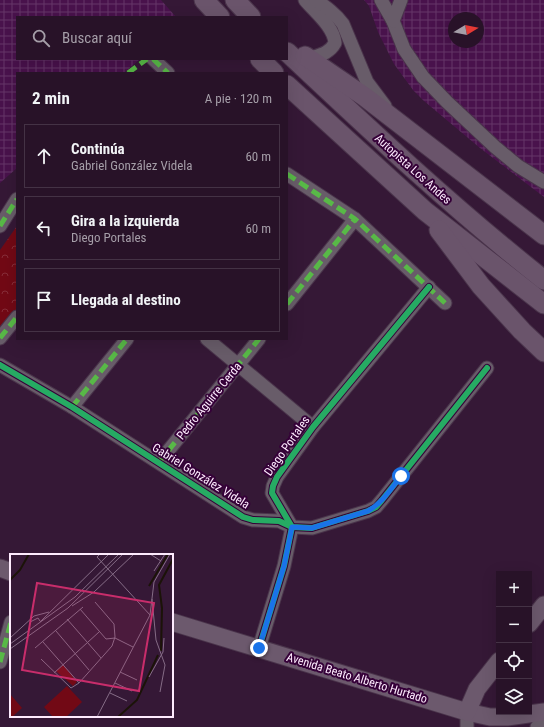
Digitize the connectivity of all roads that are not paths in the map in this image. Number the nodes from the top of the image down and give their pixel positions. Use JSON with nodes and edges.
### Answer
{"nodes":[{"id":1,"x":204,"y":0,"type":"edge"},
{"id":2,"x":235,"y":0,"type":"edge"},
{"id":3,"x":305,"y":0,"type":"edge"},
{"id":4,"x":316,"y":0,"type":"edge"},
{"id":5,"x":381,"y":0,"type":"edge"},
{"id":6,"x":401,"y":0,"type":"edge"},
{"id":7,"x":219,"y":16,"type":"edge"},
{"id":8,"x":250,"y":16,"type":"edge"},
{"id":9,"x":393,"y":21,"type":"junction"},
{"id":10,"x":288,"y":45,"type":"edge"},
{"id":11,"x":288,"y":53,"type":"edge"},
{"id":12,"x":308,"y":59,"type":"junction"},
{"id":13,"x":154,"y":60,"type":"edge"},
{"id":14,"x":261,"y":60,"type":"edge"},
{"id":15,"x":167,"y":72,"type":"edge"},
{"id":16,"x":273,"y":72,"type":"edge"},
{"id":17,"x":288,"y":86,"type":"edge"},
{"id":18,"x":394,"y":119,"type":"junction"},
{"id":19,"x":288,"y":175,"type":"edge"},
{"id":20,"x":544,"y":182,"type":"edge"},
{"id":21,"x":16,"y":201,"type":"edge"},
{"id":22,"x":426,"y":211,"type":"junction"},
{"id":23,"x":355,"y":219,"type":"junction"},
{"id":24,"x":0,"y":226,"type":"edge"},
{"id":25,"x":544,"y":235,"type":"edge"},
{"id":26,"x":544,"y":280,"type":"edge"},
{"id":27,"x":429,"y":287,"type":"junction"},
{"id":28,"x":288,"y":303,"type":"edge"},
{"id":29,"x":445,"y":304,"type":"dead end"},
{"id":30,"x":544,"y":304,"type":"edge"},
{"id":31,"x":16,"y":318,"type":"edge"},
{"id":32,"x":0,"y":338,"type":"edge"},
{"id":33,"x":127,"y":340,"type":"edge"},
{"id":34,"x":208,"y":340,"type":"edge"},
{"id":35,"x":258,"y":340,"type":"edge"},
{"id":36,"x":544,"y":352,"type":"edge"},
{"id":37,"x":0,"y":365,"type":"edge"},
{"id":38,"x":238,"y":365,"type":"junction"},
{"id":39,"x":487,"y":368,"type":"dead end"},
{"id":40,"x":72,"y":407,"type":"junction"},
{"id":41,"x":313,"y":427,"type":"junction"},
{"id":42,"x":159,"y":462,"type":"junction"},
{"id":43,"x":292,"y":527,"type":"junction"},
{"id":44,"x":0,"y":568,"type":"edge"},
{"id":45,"x":10,"y":572,"type":"edge"},
{"id":46,"x":544,"y":605,"type":"edge"},
{"id":47,"x":532,"y":620,"type":"edge"},
{"id":48,"x":173,"y":622,"type":"edge"},
{"id":49,"x":10,"y":626,"type":"edge"},
{"id":50,"x":259,"y":648,"type":"junction"},
{"id":51,"x":0,"y":662,"type":"edge"},
{"id":52,"x":496,"y":666,"type":"edge"},
{"id":53,"x":544,"y":712,"type":"edge"},
{"id":54,"x":467,"y":720,"type":"edge"},
{"id":55,"x":544,"y":726,"type":"edge"},
{"id":56,"x":537,"y":727,"type":"edge"}],
"edges":[{"from":1,"to":7,"type":"highway"},
{"from":2,"to":8,"type":"highway"},
{"from":3,"to":12,"type":"street"},
{"from":4,"to":18,"type":"street"},
{"from":5,"to":9,"type":"street"},
{"from":6,"to":9,"type":"street"},
{"from":9,"to":20,"type":"street"},
{"from":10,"to":12,"type":"highway"},
{"from":11,"to":26,"type":"highway","name":"Autopista Los Andes"},
{"from":12,"to":18,"type":"highway"},
{"from":13,"to":15,"type":"street"},
{"from":14,"to":16,"type":"highway"},
{"from":17,"to":22,"type":"highway","name":"Autopista Los Andes"},
{"from":18,"to":25,"type":"highway"},
{"from":19,"to":23,"type":"street"},
{"from":21,"to":24,"type":"street"},
{"from":22,"to":30,"type":"highway","name":"Autopista Los Andes"},
{"from":22,"to":36,"type":"highway"},
{"from":23,"to":27,"type":"street"},
{"from":23,"to":28,"type":"street"},
{"from":27,"to":29,"type":"street"},
{"from":27,"to":41,"type":"street","name":"Diego Portales"},
{"from":31,"to":32,"type":"street"},
{"from":33,"to":40,"type":"street"},
{"from":34,"to":38,"type":"street"},
{"from":35,"to":38,"type":"street","name":"Pedro Aguirre Cerda"},
{"from":37,"to":40,"type":"street","name":"Gabriel González Videla"},
{"from":38,"to":41,"type":"street"},
{"from":38,"to":42,"type":"street","name":"Pedro Aguirre Cerda"},
{"from":39,"to":43,"type":"street","name":"Gabriel González Videla"},
{"from":40,"to":42,"type":"street","name":"Gabriel González Videla"},
{"from":41,"to":43,"type":"street","name":"Diego Portales"},
{"from":42,"to":43,"type":"street","name":"Gabriel González Videla"},
{"from":43,"to":50,"type":"street"},
{"from":44,"to":45,"type":"main road"},
{"from":46,"to":47,"type":"main road"},
{"from":48,"to":50,"type":"main road","name":"Avenida Beato Alberto Hurtado"},
{"from":49,"to":51,"type":"street"},
{"from":50,"to":54,"type":"main road","name":"Avenida Beato Alberto Hurtado"},
{"from":52,"to":54,"type":"main road"},
{"from":53,"to":54,"type":"main road","name":"Avenida Beato Alberto Hurtado"},
{"from":55,"to":56,"type":"street"}]}
